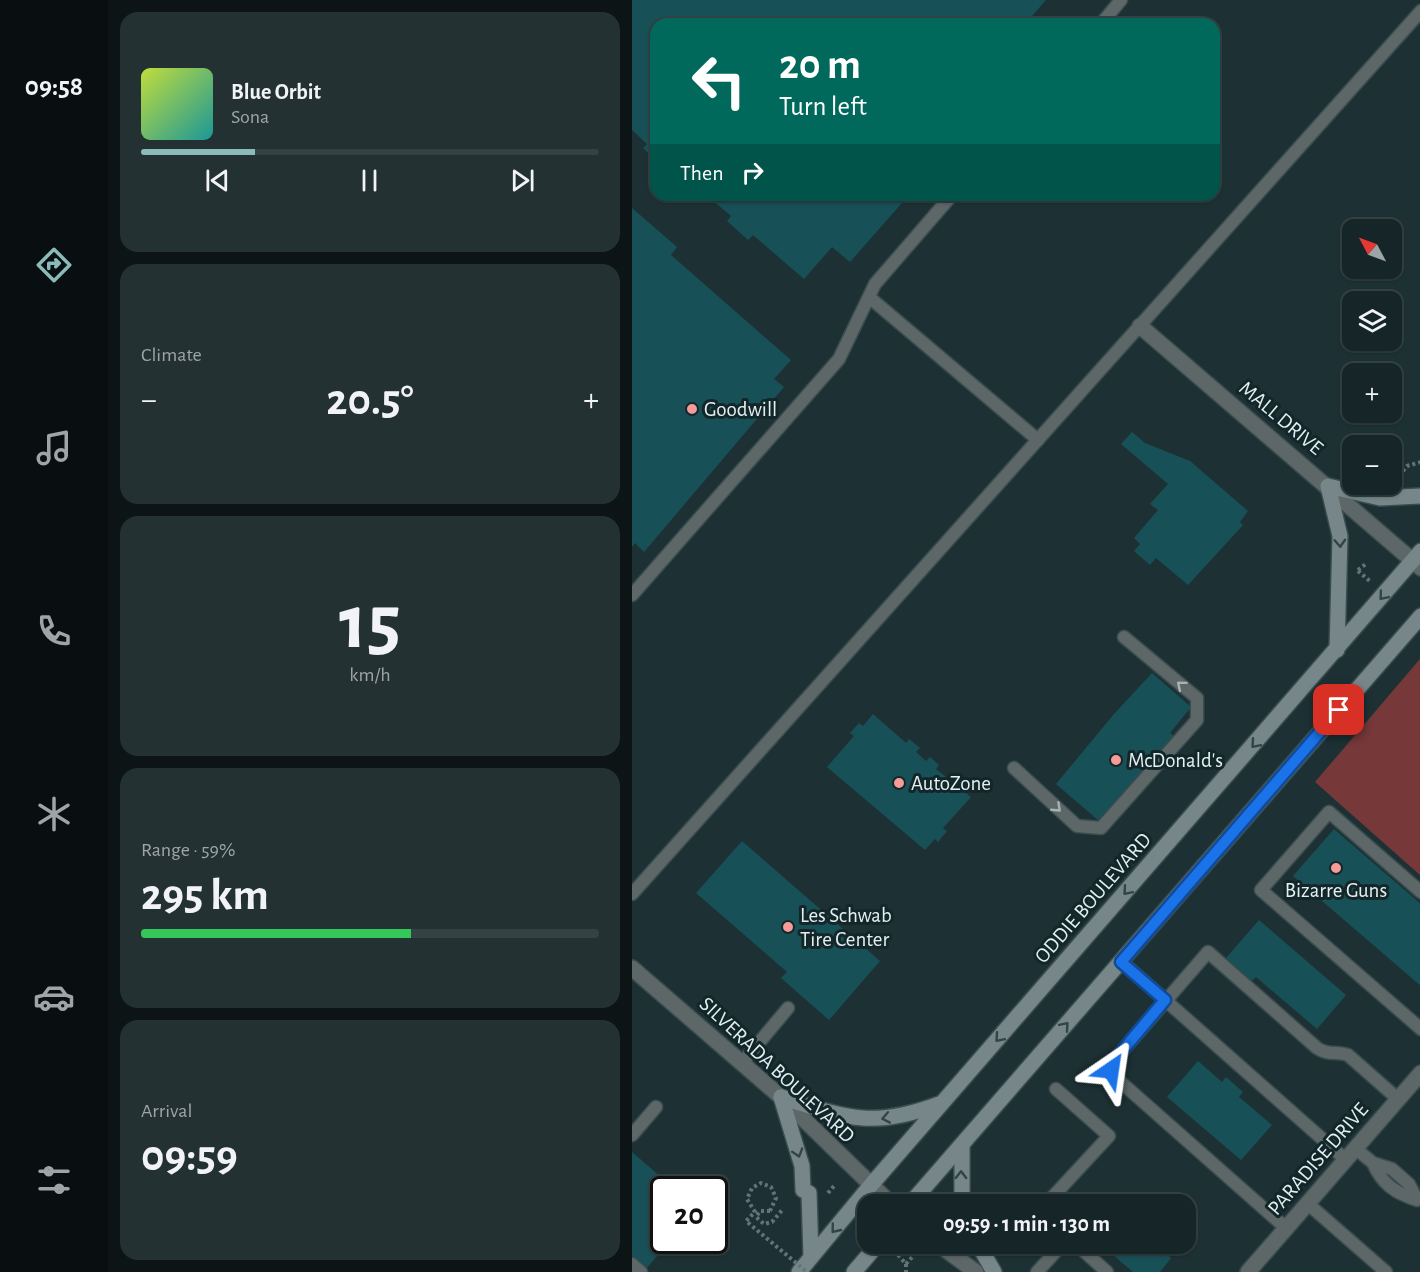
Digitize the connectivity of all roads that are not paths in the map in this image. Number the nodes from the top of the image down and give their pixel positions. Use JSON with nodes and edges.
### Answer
{"nodes":[{"id":1,"x":1121,"y":0,"type":"edge"},
{"id":2,"x":1421,"y":11,"type":"edge"},
{"id":3,"x":1106,"y":18,"type":"edge"},
{"id":4,"x":947,"y":201,"type":"edge"},
{"id":5,"x":869,"y":297,"type":"junction"},
{"id":6,"x":1140,"y":326,"type":"junction"},
{"id":7,"x":1038,"y":440,"type":"junction"},
{"id":8,"x":1328,"y":486,"type":"junction"},
{"id":9,"x":1421,"y":496,"type":"edge"},
{"id":10,"x":1418,"y":560,"type":"edge"},
{"id":11,"x":632,"y":596,"type":"edge"},
{"id":12,"x":1421,"y":616,"type":"edge"},
{"id":13,"x":1124,"y":637,"type":"dead end"},
{"id":14,"x":1337,"y":650,"type":"junction"},
{"id":15,"x":1014,"y":768,"type":"dead end"},
{"id":16,"x":1421,"y":892,"type":"edge"},
{"id":17,"x":632,"y":894,"type":"edge"},
{"id":18,"x":1121,"y":962,"type":"junction"},
{"id":19,"x":632,"y":968,"type":"edge"},
{"id":20,"x":1165,"y":1000,"type":"junction"},
{"id":21,"x":788,"y":1008,"type":"dead end"},
{"id":22,"x":1421,"y":1029,"type":"edge"},
{"id":23,"x":742,"y":1063,"type":"junction"},
{"id":24,"x":1421,"y":1073,"type":"edge"},
{"id":25,"x":1056,"y":1089,"type":"dead end"},
{"id":26,"x":781,"y":1097,"type":"junction"},
{"id":27,"x":1398,"y":1099,"type":"junction"},
{"id":28,"x":942,"y":1103,"type":"junction"},
{"id":29,"x":656,"y":1107,"type":"dead end"},
{"id":30,"x":632,"y":1135,"type":"edge"},
{"id":31,"x":962,"y":1145,"type":"junction"},
{"id":32,"x":1350,"y":1154,"type":"junction"},
{"id":33,"x":871,"y":1185,"type":"junction"},
{"id":34,"x":881,"y":1194,"type":"edge"},
{"id":35,"x":919,"y":1194,"type":"edge"},
{"id":36,"x":962,"y":1194,"type":"edge"},
{"id":37,"x":1055,"y":1194,"type":"edge"},
{"id":38,"x":1419,"y":1200,"type":"edge"},
{"id":39,"x":1307,"y":1203,"type":"junction"},
{"id":40,"x":1286,"y":1228,"type":"junction"},
{"id":41,"x":869,"y":1254,"type":"edge"},
{"id":42,"x":952,"y":1254,"type":"edge"},
{"id":43,"x":984,"y":1254,"type":"edge"},
{"id":44,"x":1054,"y":1254,"type":"edge"},
{"id":45,"x":1087,"y":1254,"type":"edge"},
{"id":46,"x":632,"y":1264,"type":"edge"},
{"id":47,"x":809,"y":1265,"type":"edge"},
{"id":48,"x":641,"y":1272,"type":"edge"},
{"id":49,"x":799,"y":1272,"type":"edge"},
{"id":50,"x":854,"y":1272,"type":"edge"},
{"id":51,"x":976,"y":1272,"type":"edge"},
{"id":52,"x":994,"y":1272,"type":"edge"},
{"id":53,"x":1037,"y":1272,"type":"edge"},
{"id":54,"x":1107,"y":1272,"type":"edge"},
{"id":55,"x":1248,"y":1272,"type":"edge"},
{"id":56,"x":1386,"y":1272,"type":"edge"}],
"edges":[{"from":1,"to":3,"type":"lane"},
{"from":2,"to":6,"type":"lane"},
{"from":4,"to":5,"type":"lane"},
{"from":5,"to":7,"type":"lane"},
{"from":5,"to":11,"type":"lane"},
{"from":6,"to":7,"type":"lane"},
{"from":6,"to":8,"type":"street","name":"MALL DRIVE"},
{"from":7,"to":17,"type":"lane"},
{"from":8,"to":9,"type":"main road"},
{"from":8,"to":10,"type":"street","name":"MALL DRIVE"},
{"from":8,"to":14,"type":"main road","one_way":true},
{"from":10,"to":14,"type":"main road","name":"ODDIE BOULEVARD","one_way":true},
{"from":12,"to":18,"type":"main road"},
{"from":15,"to":13,"type":"lane","one_way":true},
{"from":14,"to":28,"type":"main road","name":"ODDIE BOULEVARD","one_way":true},
{"from":16,"to":22,"type":"lane"},
{"from":18,"to":20,"type":"lane"},
{"from":31,"to":18,"type":"main road","one_way":true},
{"from":19,"to":23,"type":"street","name":"SILVERADA BOULEVARD"},
{"from":20,"to":27,"type":"lane"},
{"from":20,"to":32,"type":"lane"},
{"from":20,"to":40,"type":"lane"},
{"from":21,"to":23,"type":"lane"},
{"from":23,"to":26,"type":"street","name":"SILVERADA BOULEVARD"},
{"from":24,"to":27,"type":"street","name":"PARADISE DRIVE"},
{"from":25,"to":37,"type":"lane"},
{"from":28,"to":26,"type":"main road","one_way":true},
{"from":26,"to":33,"type":"street","name":"SILVERADA BOULEVARD"},
{"from":26,"to":47,"type":"main road","one_way":true},
{"from":27,"to":32,"type":"street","name":"PARADISE DRIVE"},
{"from":28,"to":33,"type":"main road","name":"ODDIE BOULEVARD"},
{"from":29,"to":30,"type":"lane"},
{"from":31,"to":35,"type":"main road"},
{"from":36,"to":31,"type":"main road","one_way":true},
{"from":32,"to":38,"type":"lane"},
{"from":32,"to":39,"type":"street","name":"PARADISE DRIVE"},
{"from":33,"to":34,"type":"street","name":"SILVERADA BOULEVARD"},
{"from":33,"to":47,"type":"main road","name":"ODDIE BOULEVARD","one_way":true},
{"from":39,"to":40,"type":"street","name":"PARADISE DRIVE"},
{"from":39,"to":56,"type":"lane"},
{"from":40,"to":55,"type":"street","name":"PARADISE DRIVE"},
{"from":41,"to":50,"type":"main road"},
{"from":42,"to":51,"type":"street"},
{"from":43,"to":52,"type":"main road"},
{"from":44,"to":53,"type":"lane"},
{"from":45,"to":54,"type":"lane"},
{"from":46,"to":48,"type":"lane"},
{"from":47,"to":49,"type":"main road","name":"ODDIE BOULEVARD"}]}
